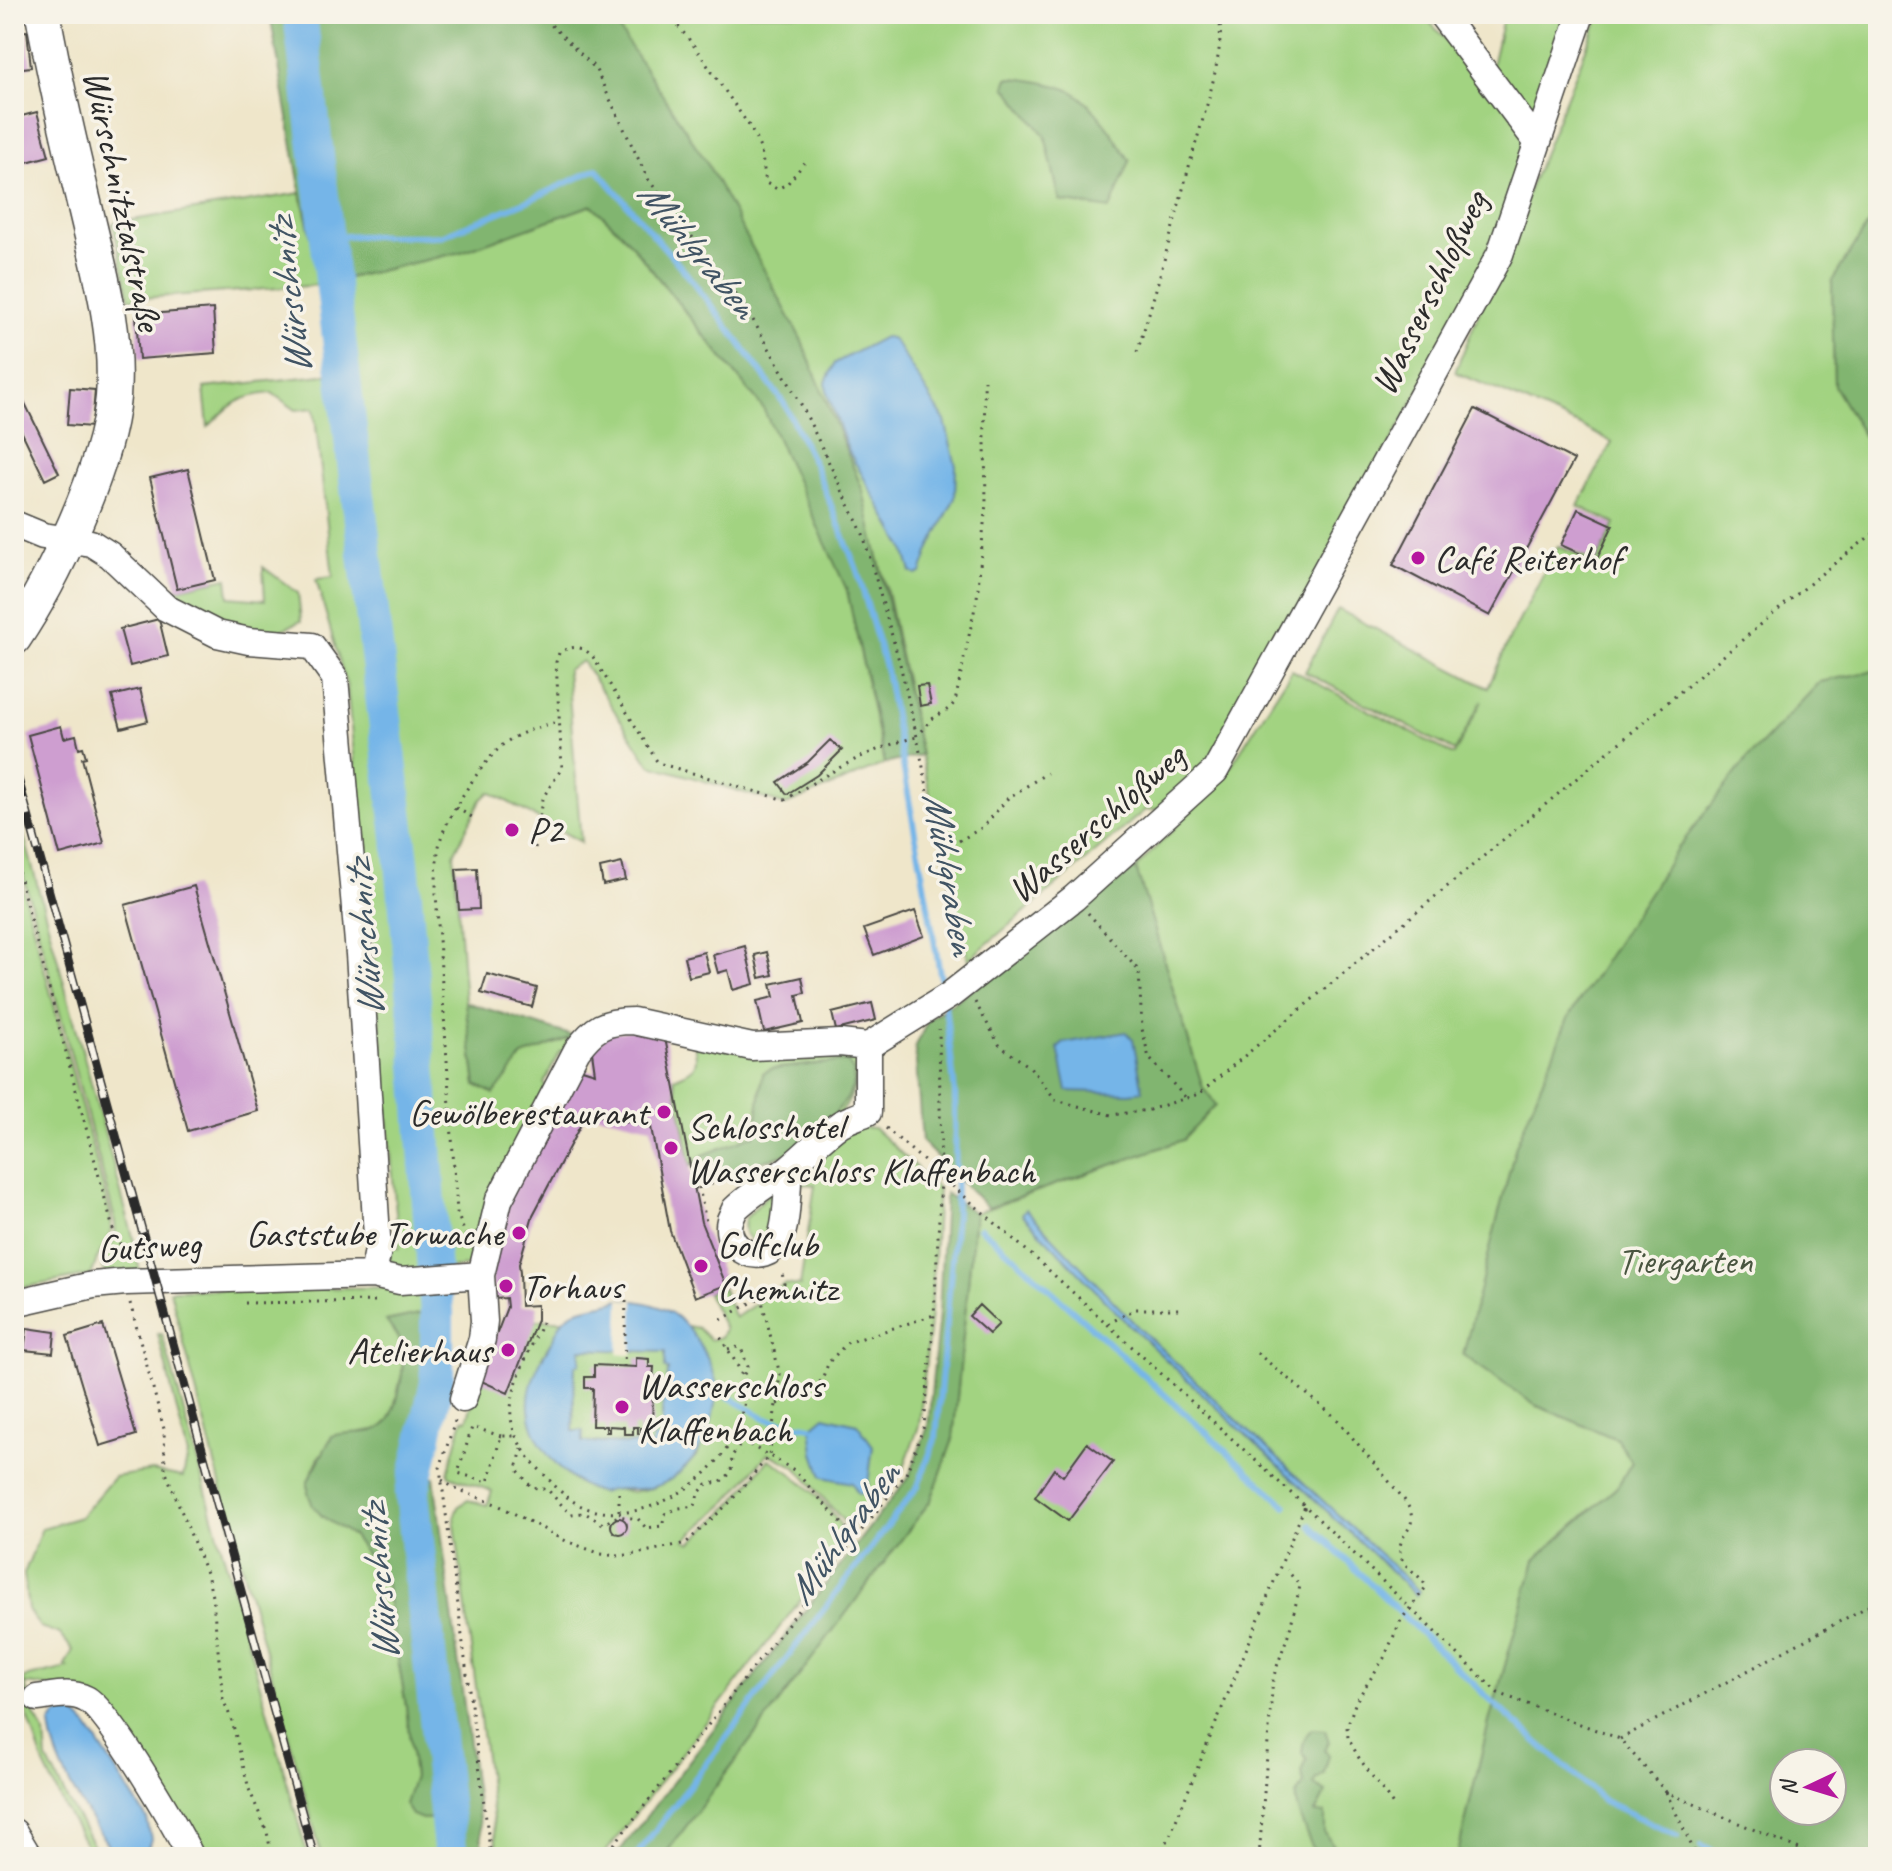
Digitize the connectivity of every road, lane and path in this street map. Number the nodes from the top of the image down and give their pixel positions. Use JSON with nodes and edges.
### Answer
{"nodes":[{"id":1,"x":43,"y":14,"type":"edge"},
{"id":2,"x":540,"y":14,"type":"edge"},
{"id":3,"x":668,"y":14,"type":"edge"},
{"id":4,"x":1218,"y":14,"type":"edge"},
{"id":5,"x":1441,"y":14,"type":"edge"},
{"id":6,"x":1581,"y":14,"type":"edge"},
{"id":7,"x":1537,"y":142,"type":"junction"},
{"id":8,"x":807,"y":160,"type":"dead end"},
{"id":9,"x":1137,"y":352,"type":"dead end"},
{"id":10,"x":984,"y":380,"type":"dead end"},
{"id":11,"x":14,"y":524,"type":"edge"},
{"id":12,"x":1878,"y":530,"type":"edge"},
{"id":13,"x":67,"y":540,"type":"junction"},
{"id":14,"x":14,"y":638,"type":"edge"},
{"id":15,"x":560,"y":721,"type":"junction"},
{"id":16,"x":922,"y":731,"type":"dead end"},
{"id":17,"x":917,"y":737,"type":"junction"},
{"id":18,"x":1047,"y":773,"type":"dead end"},
{"id":19,"x":456,"y":808,"type":"junction"},
{"id":20,"x":472,"y":817,"type":"dead end"},
{"id":21,"x":952,"y":845,"type":"dead end"},
{"id":22,"x":535,"y":848,"type":"dead end"},
{"id":23,"x":14,"y":857,"type":"edge"},
{"id":24,"x":1074,"y":898,"type":"junction"},
{"id":25,"x":951,"y":993,"type":"junction"},
{"id":26,"x":868,"y":1046,"type":"junction"},
{"id":27,"x":1186,"y":1098,"type":"junction"},
{"id":28,"x":868,"y":1112,"type":"junction"},
{"id":29,"x":789,"y":1168,"type":"junction"},
{"id":30,"x":941,"y":1178,"type":"junction"},
{"id":31,"x":699,"y":1187,"type":"dead end"},
{"id":32,"x":707,"y":1225,"type":"dead end"},
{"id":33,"x":778,"y":1244,"type":"junction"},
{"id":34,"x":476,"y":1271,"type":"junction"},
{"id":35,"x":373,"y":1275,"type":"junction"},
{"id":36,"x":130,"y":1282,"type":"junction"},
{"id":37,"x":761,"y":1297,"type":"junction"},
{"id":38,"x":626,"y":1300,"type":"dead end"},
{"id":39,"x":14,"y":1303,"type":"edge"},
{"id":40,"x":1179,"y":1309,"type":"dead end"},
{"id":41,"x":934,"y":1315,"type":"junction"},
{"id":42,"x":721,"y":1320,"type":"dead end"},
{"id":43,"x":542,"y":1322,"type":"dead end"},
{"id":44,"x":1108,"y":1324,"type":"junction"},
{"id":45,"x":720,"y":1337,"type":"dead end"},
{"id":46,"x":728,"y":1349,"type":"junction"},
{"id":47,"x":1257,"y":1353,"type":"dead end"},
{"id":48,"x":624,"y":1367,"type":"dead end"},
{"id":49,"x":742,"y":1377,"type":"junction"},
{"id":50,"x":463,"y":1399,"type":"joint"},
{"id":51,"x":777,"y":1404,"type":"junction"},
{"id":52,"x":501,"y":1436,"type":"junction"},
{"id":53,"x":516,"y":1436,"type":"junction"},
{"id":54,"x":736,"y":1437,"type":"junction"},
{"id":55,"x":743,"y":1441,"type":"junction"},
{"id":56,"x":522,"y":1448,"type":"junction"},
{"id":57,"x":769,"y":1456,"type":"junction"},
{"id":58,"x":442,"y":1480,"type":"junction"},
{"id":59,"x":619,"y":1490,"type":"dead end"},
{"id":60,"x":1305,"y":1506,"type":"junction"},
{"id":61,"x":618,"y":1516,"type":"junction"},
{"id":62,"x":856,"y":1539,"type":"junction"},
{"id":63,"x":1287,"y":1570,"type":"dead end"},
{"id":64,"x":1878,"y":1601,"type":"edge"},
{"id":65,"x":1409,"y":1610,"type":"junction"},
{"id":66,"x":37,"y":1698,"type":"dead end"},
{"id":67,"x":1620,"y":1739,"type":"junction"},
{"id":68,"x":1666,"y":1792,"type":"junction"},
{"id":69,"x":1394,"y":1806,"type":"dead end"},
{"id":70,"x":14,"y":1832,"type":"edge"},
{"id":71,"x":29,"y":1857,"type":"edge"},
{"id":72,"x":191,"y":1857,"type":"edge"},
{"id":73,"x":272,"y":1857,"type":"edge"},
{"id":74,"x":491,"y":1857,"type":"edge"},
{"id":75,"x":604,"y":1857,"type":"edge"},
{"id":76,"x":1161,"y":1857,"type":"edge"},
{"id":77,"x":1259,"y":1857,"type":"edge"},
{"id":78,"x":1697,"y":1857,"type":"edge"},
{"id":79,"x":1818,"y":1857,"type":"edge"}],
"edges":[{"from":1,"to":13,"type":"main road","name":"Würschnitztalstraße"},
{"from":2,"to":17,"type":"path"},
{"from":3,"to":8,"type":"path"},
{"from":4,"to":9,"type":"path"},
{"from":5,"to":7,"type":"street"},
{"from":6,"to":7,"type":"street","name":"Wasserschloßweg"},
{"from":7,"to":24,"type":"street","name":"Wasserschloßweg"},
{"from":10,"to":16,"type":"path"},
{"from":11,"to":13,"type":"street"},
{"from":12,"to":27,"type":"path"},
{"from":13,"to":14,"type":"main road","name":"Würschnitztalstraße"},
{"from":13,"to":35,"type":"street"},
{"from":15,"to":17,"type":"path"},
{"from":15,"to":19,"type":"path"},
{"from":15,"to":22,"type":"path"},
{"from":17,"to":25,"type":"path"},
{"from":18,"to":21,"type":"path"},
{"from":19,"to":20,"type":"path"},
{"from":19,"to":34,"type":"path"},
{"from":23,"to":36,"type":"path"},
{"from":24,"to":25,"type":"street","name":"Wasserschloßweg"},
{"from":24,"to":27,"type":"path"},
{"from":25,"to":26,"type":"street","name":"Wasserschloßweg"},
{"from":25,"to":27,"type":"path"},
{"from":25,"to":30,"type":"path"},
{"from":26,"to":28,"type":"street"},
{"from":26,"to":34,"type":"street"},
{"from":28,"to":29,"type":"street"},
{"from":28,"to":30,"type":"path"},
{"from":29,"to":33,"type":"street"},
{"from":29,"to":33,"type":"street"},
{"from":30,"to":41,"type":"path"},
{"from":30,"to":44,"type":"path"},
{"from":31,"to":32,"type":"path"},
{"from":33,"to":37,"type":"path"},
{"from":34,"to":35,"type":"street","name":"Gutsweg"},
{"from":34,"to":50,"type":"street"},
{"from":35,"to":36,"type":"street","name":"Gutsweg"},
{"from":36,"to":39,"type":"street","name":"Gutsweg"},
{"from":36,"to":73,"type":"path"},
{"from":37,"to":42,"type":"path"},
{"from":37,"to":51,"type":"path"},
{"from":38,"to":48,"type":"path"},
{"from":40,"to":44,"type":"path"},
{"from":41,"to":51,"type":"path"},
{"from":41,"to":62,"type":"path"},
{"from":43,"to":53,"type":"path"},
{"from":44,"to":60,"type":"path"},
{"from":45,"to":46,"type":"path"},
{"from":46,"to":49,"type":"path"},
{"from":46,"to":49,"type":"path"},
{"from":47,"to":65,"type":"path"},
{"from":49,"to":54,"type":"path"},
{"from":50,"to":58,"type":"path"},
{"from":51,"to":57,"type":"path"},
{"from":52,"to":52,"type":"path"},
{"from":52,"to":53,"type":"path"},
{"from":53,"to":56,"type":"path"},
{"from":54,"to":55,"type":"path"},
{"from":54,"to":61,"type":"path"},
{"from":55,"to":57,"type":"path"},
{"from":55,"to":61,"type":"path"},
{"from":56,"to":61,"type":"path"},
{"from":56,"to":61,"type":"path"},
{"from":57,"to":58,"type":"path"},
{"from":57,"to":62,"type":"path"},
{"from":58,"to":74,"type":"path"},
{"from":59,"to":61,"type":"path"},
{"from":60,"to":65,"type":"path"},
{"from":60,"to":76,"type":"path"},
{"from":62,"to":75,"type":"path"},
{"from":63,"to":77,"type":"path"},
{"from":64,"to":67,"type":"path"},
{"from":65,"to":67,"type":"path"},
{"from":65,"to":69,"type":"path"},
{"from":66,"to":72,"type":"street"},
{"from":67,"to":68,"type":"path"},
{"from":68,"to":78,"type":"path"},
{"from":68,"to":79,"type":"path"},
{"from":70,"to":71,"type":"street"}]}
